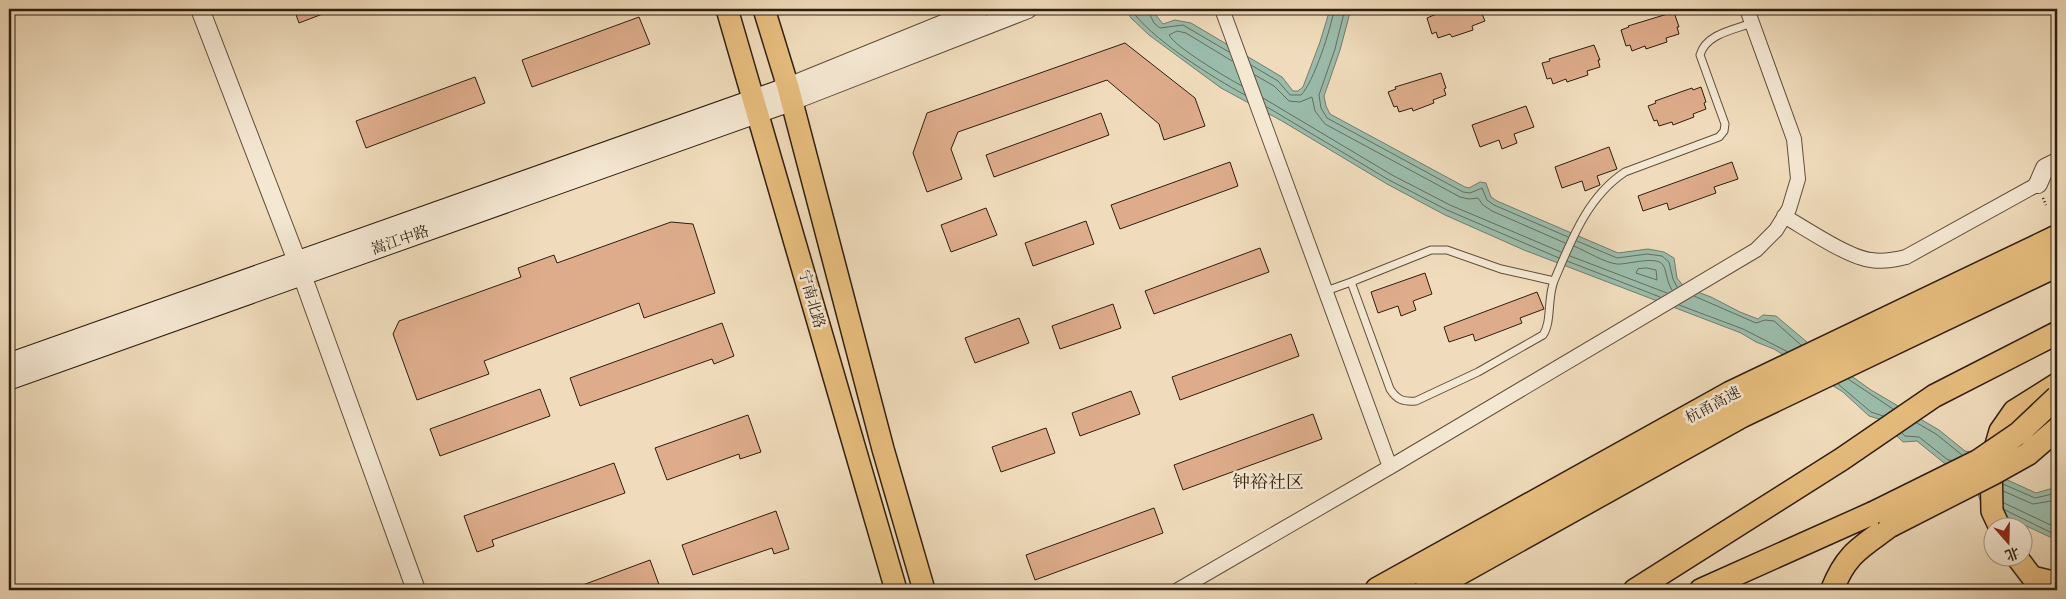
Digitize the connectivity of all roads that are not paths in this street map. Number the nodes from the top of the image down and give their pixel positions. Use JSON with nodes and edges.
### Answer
{"nodes":[{"id":1,"x":200,"y":9,"type":"edge"},
{"id":2,"x":727,"y":9,"type":"edge"},
{"id":3,"x":764,"y":9,"type":"edge"},
{"id":4,"x":980,"y":9,"type":"edge"},
{"id":5,"x":1028,"y":9,"type":"edge"},
{"id":6,"x":1222,"y":9,"type":"edge"},
{"id":7,"x":1747,"y":9,"type":"edge"},
{"id":8,"x":1752,"y":23,"type":"junction"},
{"id":9,"x":790,"y":94,"type":"junction"},
{"id":10,"x":757,"y":106,"type":"junction"},
{"id":11,"x":2057,"y":162,"type":"edge"},
{"id":12,"x":2038,"y":184,"type":"joint"},
{"id":13,"x":1784,"y":216,"type":"junction"},
{"id":14,"x":2057,"y":238,"type":"edge"},
{"id":15,"x":2057,"y":264,"type":"edge"},
{"id":16,"x":299,"y":267,"type":"junction"},
{"id":17,"x":1554,"y":281,"type":"junction"},
{"id":18,"x":1351,"y":282,"type":"junction"},
{"id":19,"x":1326,"y":291,"type":"junction"},
{"id":20,"x":1905,"y":324,"type":"junction"},
{"id":21,"x":2057,"y":333,"type":"edge"},
{"id":22,"x":9,"y":363,"type":"edge"},
{"id":23,"x":9,"y":380,"type":"edge"},
{"id":24,"x":2057,"y":384,"type":"edge"},
{"id":25,"x":2057,"y":397,"type":"edge"},
{"id":26,"x":1736,"y":405,"type":"junction"},
{"id":27,"x":2057,"y":429,"type":"edge"},
{"id":28,"x":1390,"y":467,"type":"junction"},
{"id":29,"x":1994,"y":516,"type":"edge"},
{"id":30,"x":2024,"y":566,"type":"edge"},
{"id":31,"x":2057,"y":583,"type":"edge"},
{"id":32,"x":416,"y":590,"type":"edge"},
{"id":33,"x":896,"y":590,"type":"edge"},
{"id":34,"x":924,"y":590,"type":"edge"},
{"id":35,"x":1178,"y":590,"type":"edge"},
{"id":36,"x":1378,"y":590,"type":"edge"},
{"id":37,"x":1427,"y":590,"type":"edge"},
{"id":38,"x":1635,"y":590,"type":"edge"},
{"id":39,"x":1701,"y":590,"type":"edge"},
{"id":40,"x":1832,"y":590,"type":"edge"}],
"edges":[{"from":1,"to":16,"type":"street"},
{"from":2,"to":10,"type":"main road","name":"宁南北路"},
{"from":3,"to":9,"type":"main road","name":"宁南北路"},
{"from":4,"to":9,"type":"street"},
{"from":5,"to":9,"type":"street"},
{"from":6,"to":19,"type":"street"},
{"from":7,"to":8,"type":"street"},
{"from":8,"to":13,"type":"street"},
{"from":8,"to":17,"type":"lane"},
{"from":9,"to":10,"type":"main road","name":"嵩江中路"},
{"from":9,"to":34,"type":"main road","name":"宁南北路"},
{"from":10,"to":16,"type":"main road","name":"嵩江中路"},
{"from":10,"to":33,"type":"main road","name":"宁南北路"},
{"from":11,"to":12,"type":"street"},
{"from":12,"to":13,"type":"street"},
{"from":13,"to":28,"type":"street"},
{"from":14,"to":20,"type":"highway","name":"杭甬高速"},
{"from":15,"to":20,"type":"highway","name":"杭甬高速"},
{"from":16,"to":22,"type":"main road","name":"嵩江中路"},
{"from":16,"to":23,"type":"main road","name":"嵩江中路"},
{"from":16,"to":32,"type":"street"},
{"from":17,"to":18,"type":"lane"},
{"from":17,"to":18,"type":"lane"},
{"from":18,"to":19,"type":"lane"},
{"from":19,"to":28,"type":"street"},
{"from":20,"to":26,"type":"highway","name":"杭甬高速"},
{"from":21,"to":38,"type":"highway"},
{"from":24,"to":29,"type":"main road","bridge":true},
{"from":25,"to":39,"type":"highway","bridge":true},
{"from":26,"to":36,"type":"highway","name":"杭甬高速"},
{"from":26,"to":37,"type":"highway","name":"杭甬高速"},
{"from":27,"to":40,"type":"highway","bridge":true},
{"from":28,"to":35,"type":"street"},
{"from":30,"to":31,"type":"main road"}]}
